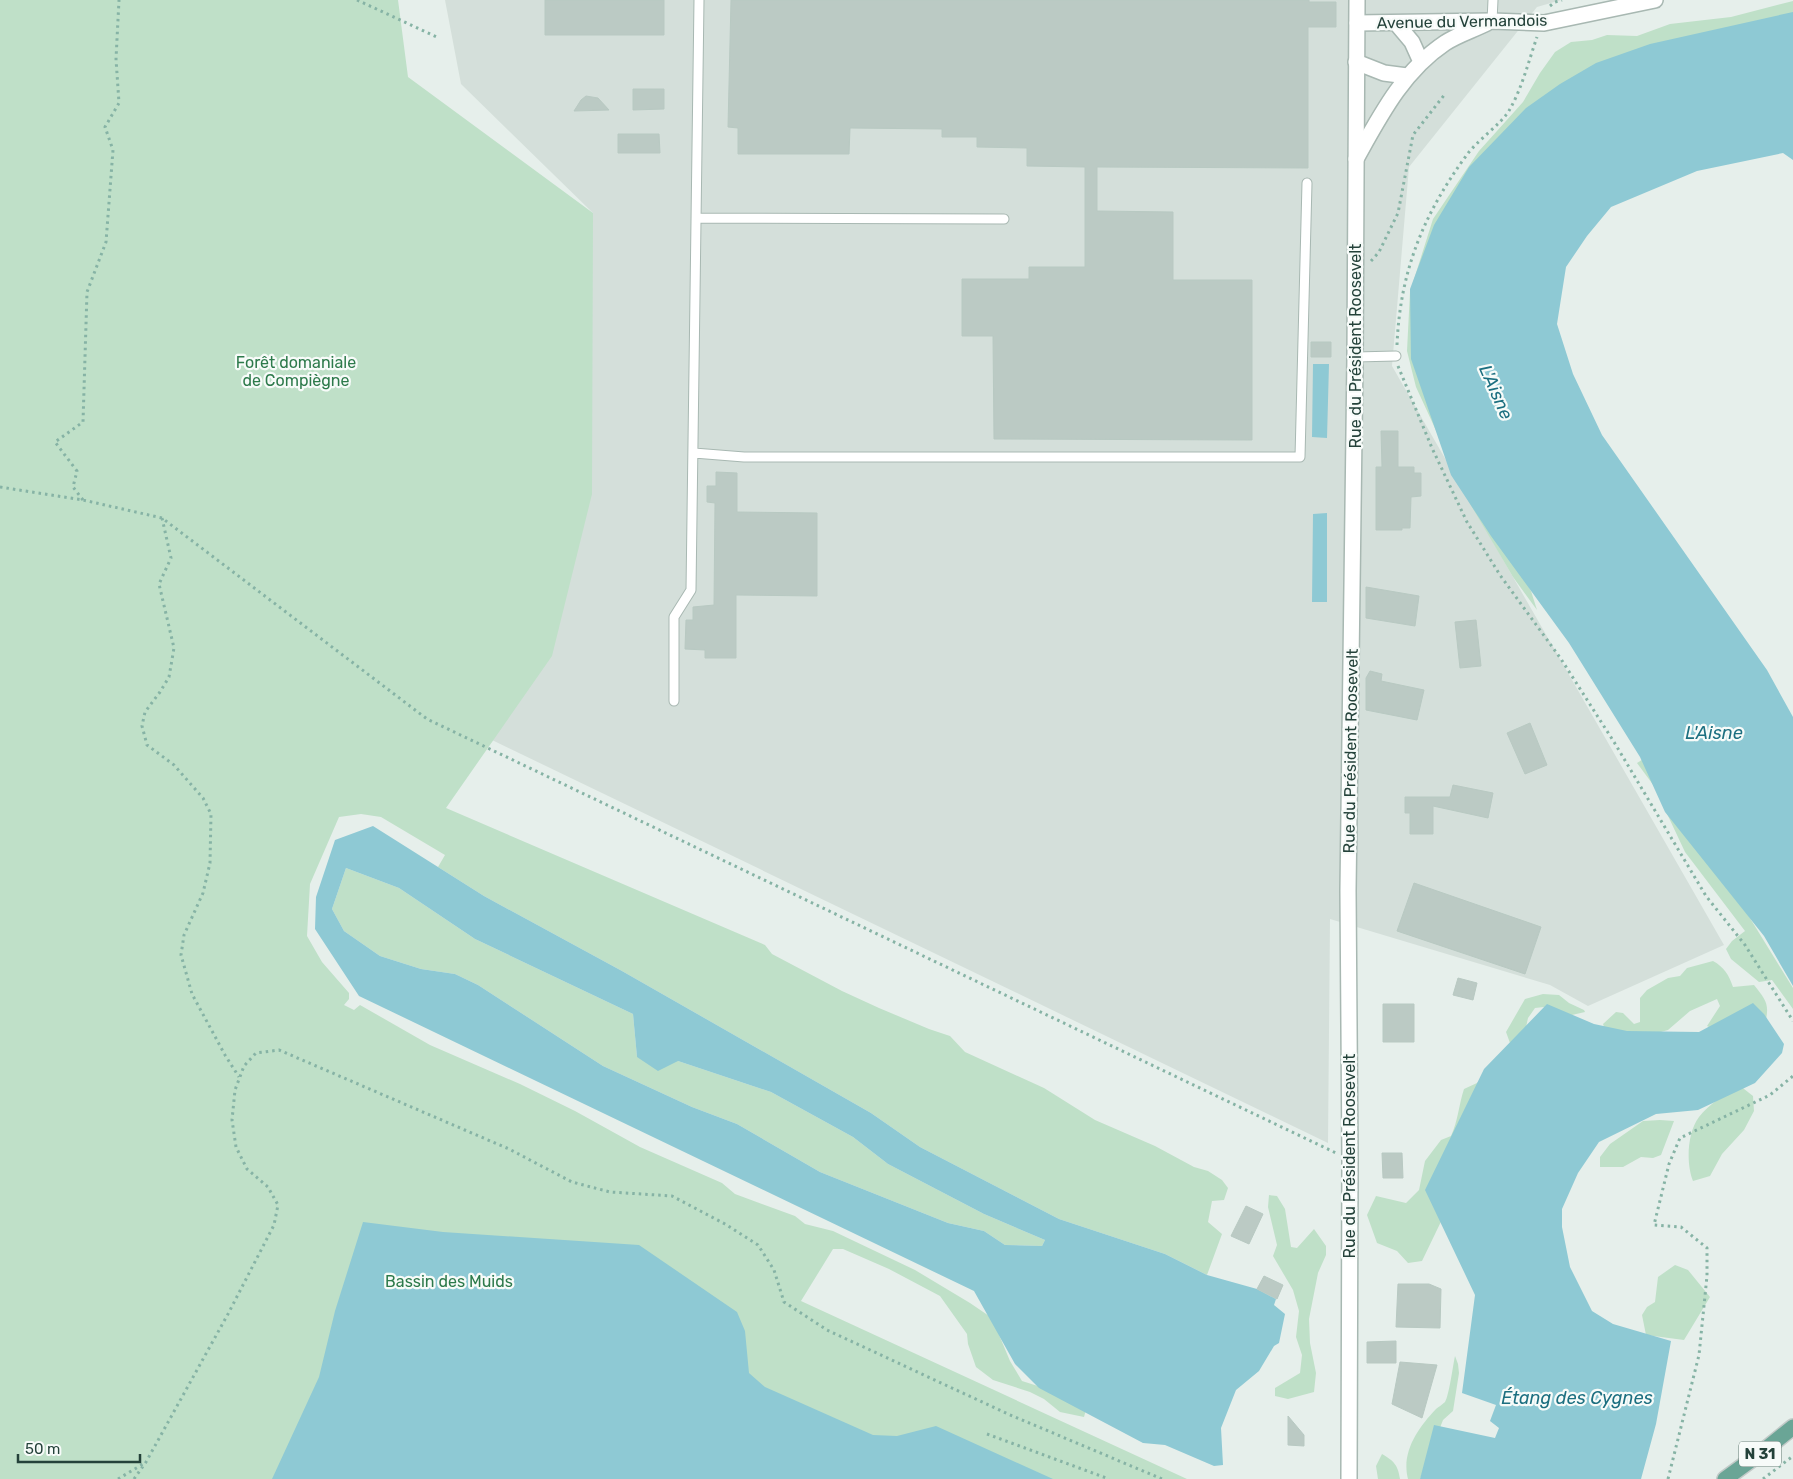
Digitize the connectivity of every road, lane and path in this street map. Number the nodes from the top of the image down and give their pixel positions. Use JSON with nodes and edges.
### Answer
{"nodes":[{"id":1,"x":119,"y":0,"type":"edge"},
{"id":2,"x":357,"y":0,"type":"edge"},
{"id":3,"x":699,"y":0,"type":"edge"},
{"id":4,"x":1357,"y":0,"type":"edge"},
{"id":5,"x":1493,"y":0,"type":"edge"},
{"id":6,"x":1655,"y":0,"type":"edge"},
{"id":7,"x":1492,"y":21,"type":"junction"},
{"id":8,"x":1357,"y":23,"type":"junction"},
{"id":9,"x":1396,"y":23,"type":"junction"},
{"id":10,"x":1544,"y":23,"type":"junction"},
{"id":11,"x":438,"y":38,"type":"dead end"},
{"id":12,"x":1356,"y":62,"type":"junction"},
{"id":13,"x":1421,"y":62,"type":"junction"},
{"id":14,"x":1407,"y":76,"type":"junction"},
{"id":15,"x":1445,"y":94,"type":"dead end"},
{"id":16,"x":1356,"y":159,"type":"junction"},
{"id":17,"x":1307,"y":183,"type":"dead end"},
{"id":18,"x":696,"y":218,"type":"junction"},
{"id":19,"x":1004,"y":219,"type":"dead end"},
{"id":20,"x":1356,"y":278,"type":"junction"},
{"id":21,"x":1396,"y":356,"type":"junction"},
{"id":22,"x":1356,"y":357,"type":"junction"},
{"id":23,"x":694,"y":453,"type":"junction"},
{"id":24,"x":0,"y":487,"type":"edge"},
{"id":25,"x":83,"y":500,"type":"junction"},
{"id":26,"x":162,"y":518,"type":"junction"},
{"id":27,"x":674,"y":701,"type":"dead end"},
{"id":28,"x":1793,"y":1021,"type":"edge"},
{"id":29,"x":1793,"y":1076,"type":"edge"},
{"id":30,"x":240,"y":1077,"type":"junction"},
{"id":31,"x":1350,"y":1160,"type":"junction"},
{"id":32,"x":1793,"y":1427,"type":"edge"},
{"id":33,"x":987,"y":1434,"type":"dead end"},
{"id":34,"x":1793,"y":1456,"type":"edge"},
{"id":35,"x":146,"y":1462,"type":"junction"},
{"id":36,"x":118,"y":1479,"type":"edge"},
{"id":37,"x":134,"y":1479,"type":"edge"},
{"id":38,"x":1109,"y":1479,"type":"edge"},
{"id":39,"x":1162,"y":1479,"type":"edge"},
{"id":40,"x":1349,"y":1479,"type":"edge"},
{"id":41,"x":1668,"y":1479,"type":"edge"},
{"id":42,"x":1725,"y":1479,"type":"edge"},
{"id":43,"x":1763,"y":1479,"type":"edge"}],
"edges":[{"from":1,"to":25,"type":"path"},
{"from":2,"to":11,"type":"path"},
{"from":3,"to":18,"type":"lane"},
{"from":4,"to":8,"type":"street","name":"Rue du Président Roosevelt"},
{"from":5,"to":7,"type":"lane"},
{"from":6,"to":10,"type":"street","name":"Avenue du Vermandois"},
{"from":7,"to":9,"type":"street","name":"Avenue du Vermandois"},
{"from":7,"to":10,"type":"street","name":"Avenue du Vermandois"},
{"from":7,"to":13,"type":"street"},
{"from":8,"to":9,"type":"street","name":"Avenue du Vermandois"},
{"from":8,"to":12,"type":"street","name":"Rue du Président Roosevelt"},
{"from":9,"to":13,"type":"street"},
{"from":10,"to":21,"type":"path"},
{"from":12,"to":14,"type":"street"},
{"from":12,"to":16,"type":"street","name":"Rue du Président Roosevelt"},
{"from":13,"to":14,"type":"street"},
{"from":14,"to":16,"type":"street"},
{"from":15,"to":20,"type":"path"},
{"from":16,"to":20,"type":"street","name":"Rue du Président Roosevelt"},
{"from":17,"to":23,"type":"lane"},
{"from":18,"to":19,"type":"lane"},
{"from":18,"to":23,"type":"lane"},
{"from":20,"to":22,"type":"street","name":"Rue du Président Roosevelt"},
{"from":21,"to":22,"type":"lane"},
{"from":21,"to":28,"type":"path"},
{"from":22,"to":31,"type":"street","name":"Rue du Président Roosevelt"},
{"from":23,"to":27,"type":"lane"},
{"from":24,"to":25,"type":"path"},
{"from":25,"to":26,"type":"path"},
{"from":26,"to":30,"type":"path"},
{"from":26,"to":31,"type":"path"},
{"from":29,"to":41,"type":"path"},
{"from":30,"to":35,"type":"path"},
{"from":30,"to":39,"type":"path"},
{"from":31,"to":40,"type":"street","name":"Rue du Président Roosevelt"},
{"from":32,"to":42,"type":"main road","number":"N 31"},
{"from":33,"to":38,"type":"path"},
{"from":34,"to":43,"type":"path"},
{"from":35,"to":36,"type":"path"},
{"from":35,"to":37,"type":"path"}]}
